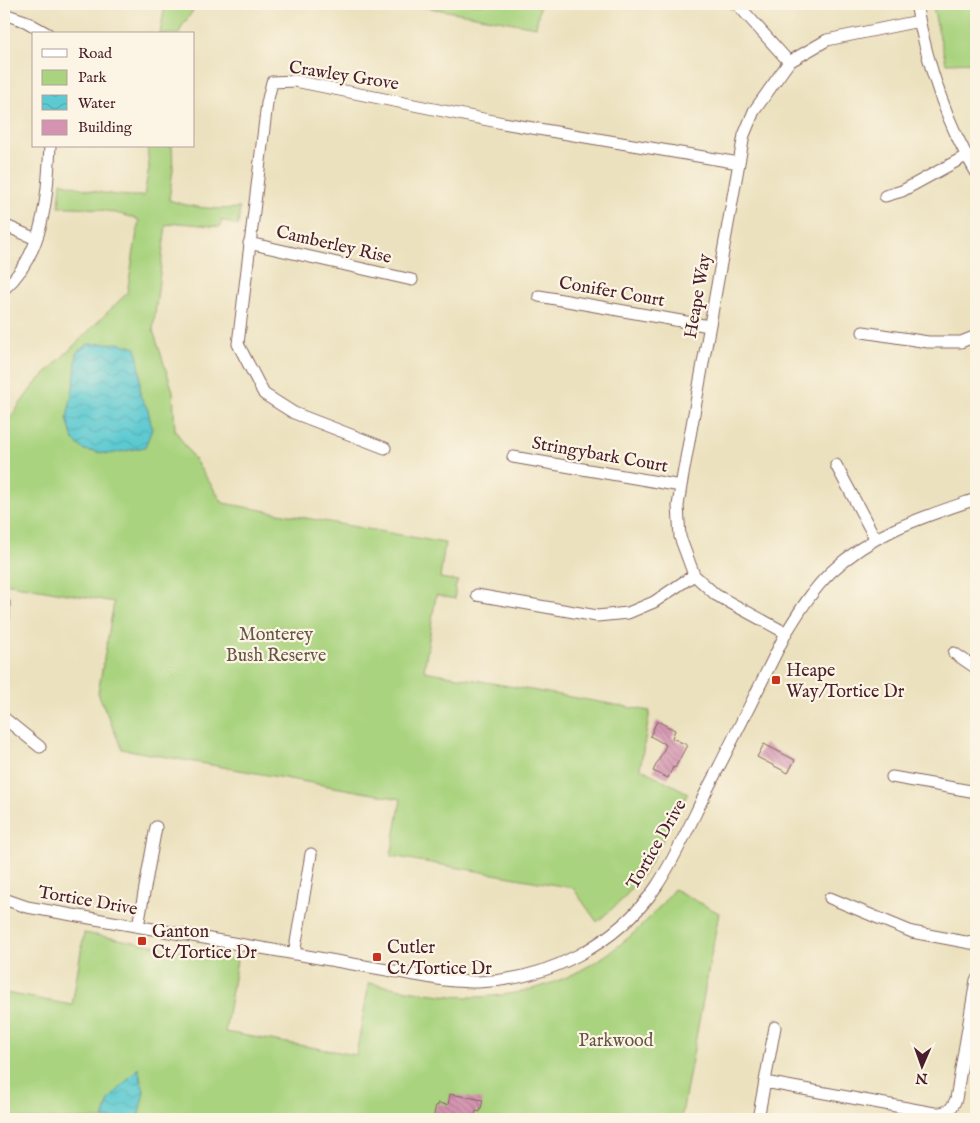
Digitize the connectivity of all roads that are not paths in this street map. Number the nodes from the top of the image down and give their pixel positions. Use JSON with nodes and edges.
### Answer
{"nodes":[{"id":1,"x":735,"y":4,"type":"edge"},
{"id":2,"x":916,"y":4,"type":"edge"},
{"id":3,"x":4,"y":14,"type":"edge"},
{"id":4,"x":919,"y":21,"type":"junction"},
{"id":5,"x":44,"y":32,"type":"edge"},
{"id":6,"x":789,"y":62,"type":"junction"},
{"id":7,"x":50,"y":148,"type":"edge"},
{"id":8,"x":966,"y":156,"type":"junction"},
{"id":9,"x":739,"y":163,"type":"junction"},
{"id":10,"x":976,"y":172,"type":"edge"},
{"id":11,"x":885,"y":196,"type":"dead end"},
{"id":12,"x":4,"y":225,"type":"edge"},
{"id":13,"x":36,"y":239,"type":"junction"},
{"id":14,"x":249,"y":243,"type":"junction"},
{"id":15,"x":412,"y":280,"type":"dead end"},
{"id":16,"x":4,"y":289,"type":"edge"},
{"id":17,"x":539,"y":296,"type":"dead end"},
{"id":18,"x":709,"y":326,"type":"junction"},
{"id":19,"x":863,"y":332,"type":"dead end"},
{"id":20,"x":976,"y":336,"type":"edge"},
{"id":21,"x":385,"y":448,"type":"dead end"},
{"id":22,"x":513,"y":457,"type":"dead end"},
{"id":23,"x":836,"y":465,"type":"dead end"},
{"id":24,"x":681,"y":486,"type":"junction"},
{"id":25,"x":976,"y":499,"type":"edge"},
{"id":26,"x":875,"y":538,"type":"junction"},
{"id":27,"x":694,"y":574,"type":"junction"},
{"id":28,"x":477,"y":595,"type":"dead end"},
{"id":29,"x":4,"y":603,"type":"edge"},
{"id":30,"x":4,"y":618,"type":"edge"},
{"id":31,"x":786,"y":633,"type":"junction"},
{"id":32,"x":954,"y":653,"type":"dead end"},
{"id":33,"x":976,"y":666,"type":"edge"},
{"id":34,"x":4,"y":718,"type":"edge"},
{"id":35,"x":40,"y":747,"type":"dead end"},
{"id":36,"x":892,"y":777,"type":"dead end"},
{"id":37,"x":976,"y":792,"type":"edge"},
{"id":38,"x":156,"y":827,"type":"dead end"},
{"id":39,"x":311,"y":854,"type":"dead end"},
{"id":40,"x":830,"y":898,"type":"dead end"},
{"id":41,"x":4,"y":899,"type":"edge"},
{"id":42,"x":138,"y":926,"type":"junction"},
{"id":43,"x":976,"y":944,"type":"edge"},
{"id":44,"x":294,"y":954,"type":"junction"},
{"id":45,"x":976,"y":980,"type":"edge"},
{"id":46,"x":775,"y":1026,"type":"dead end"},
{"id":47,"x":765,"y":1082,"type":"junction"},
{"id":48,"x":758,"y":1119,"type":"edge"}],
"edges":[{"from":1,"to":6,"type":"street"},
{"from":2,"to":4,"type":"street"},
{"from":3,"to":5,"type":"street"},
{"from":4,"to":6,"type":"street","name":"Heape Way"},
{"from":4,"to":8,"type":"street"},
{"from":6,"to":9,"type":"street","name":"Heape Way"},
{"from":7,"to":13,"type":"street"},
{"from":8,"to":10,"type":"street"},
{"from":8,"to":11,"type":"street"},
{"from":9,"to":14,"type":"street","name":"Crawley Grove"},
{"from":9,"to":18,"type":"street","name":"Heape Way"},
{"from":12,"to":13,"type":"street"},
{"from":13,"to":16,"type":"street"},
{"from":14,"to":15,"type":"street","name":"Camberley Rise"},
{"from":14,"to":21,"type":"street","name":"Crawley Grove"},
{"from":17,"to":18,"type":"street","name":"Conifer Court"},
{"from":18,"to":24,"type":"street","name":"Heape Way"},
{"from":19,"to":20,"type":"street"},
{"from":22,"to":24,"type":"street","name":"Stringybark Court"},
{"from":23,"to":26,"type":"street"},
{"from":24,"to":27,"type":"street","name":"Heape Way"},
{"from":25,"to":26,"type":"street","name":"Tortice Drive"},
{"from":26,"to":31,"type":"street","name":"Tortice Drive"},
{"from":27,"to":28,"type":"street"},
{"from":27,"to":31,"type":"street","name":"Heape Way"},
{"from":29,"to":30,"type":"street"},
{"from":31,"to":44,"type":"street","name":"Tortice Drive"},
{"from":32,"to":33,"type":"street"},
{"from":34,"to":35,"type":"street"},
{"from":36,"to":37,"type":"street"},
{"from":38,"to":42,"type":"street"},
{"from":39,"to":44,"type":"street"},
{"from":40,"to":43,"type":"street"},
{"from":41,"to":42,"type":"street","name":"Tortice Drive"},
{"from":42,"to":44,"type":"street","name":"Tortice Drive"},
{"from":45,"to":47,"type":"street"},
{"from":46,"to":47,"type":"street"},
{"from":47,"to":48,"type":"street"}]}
